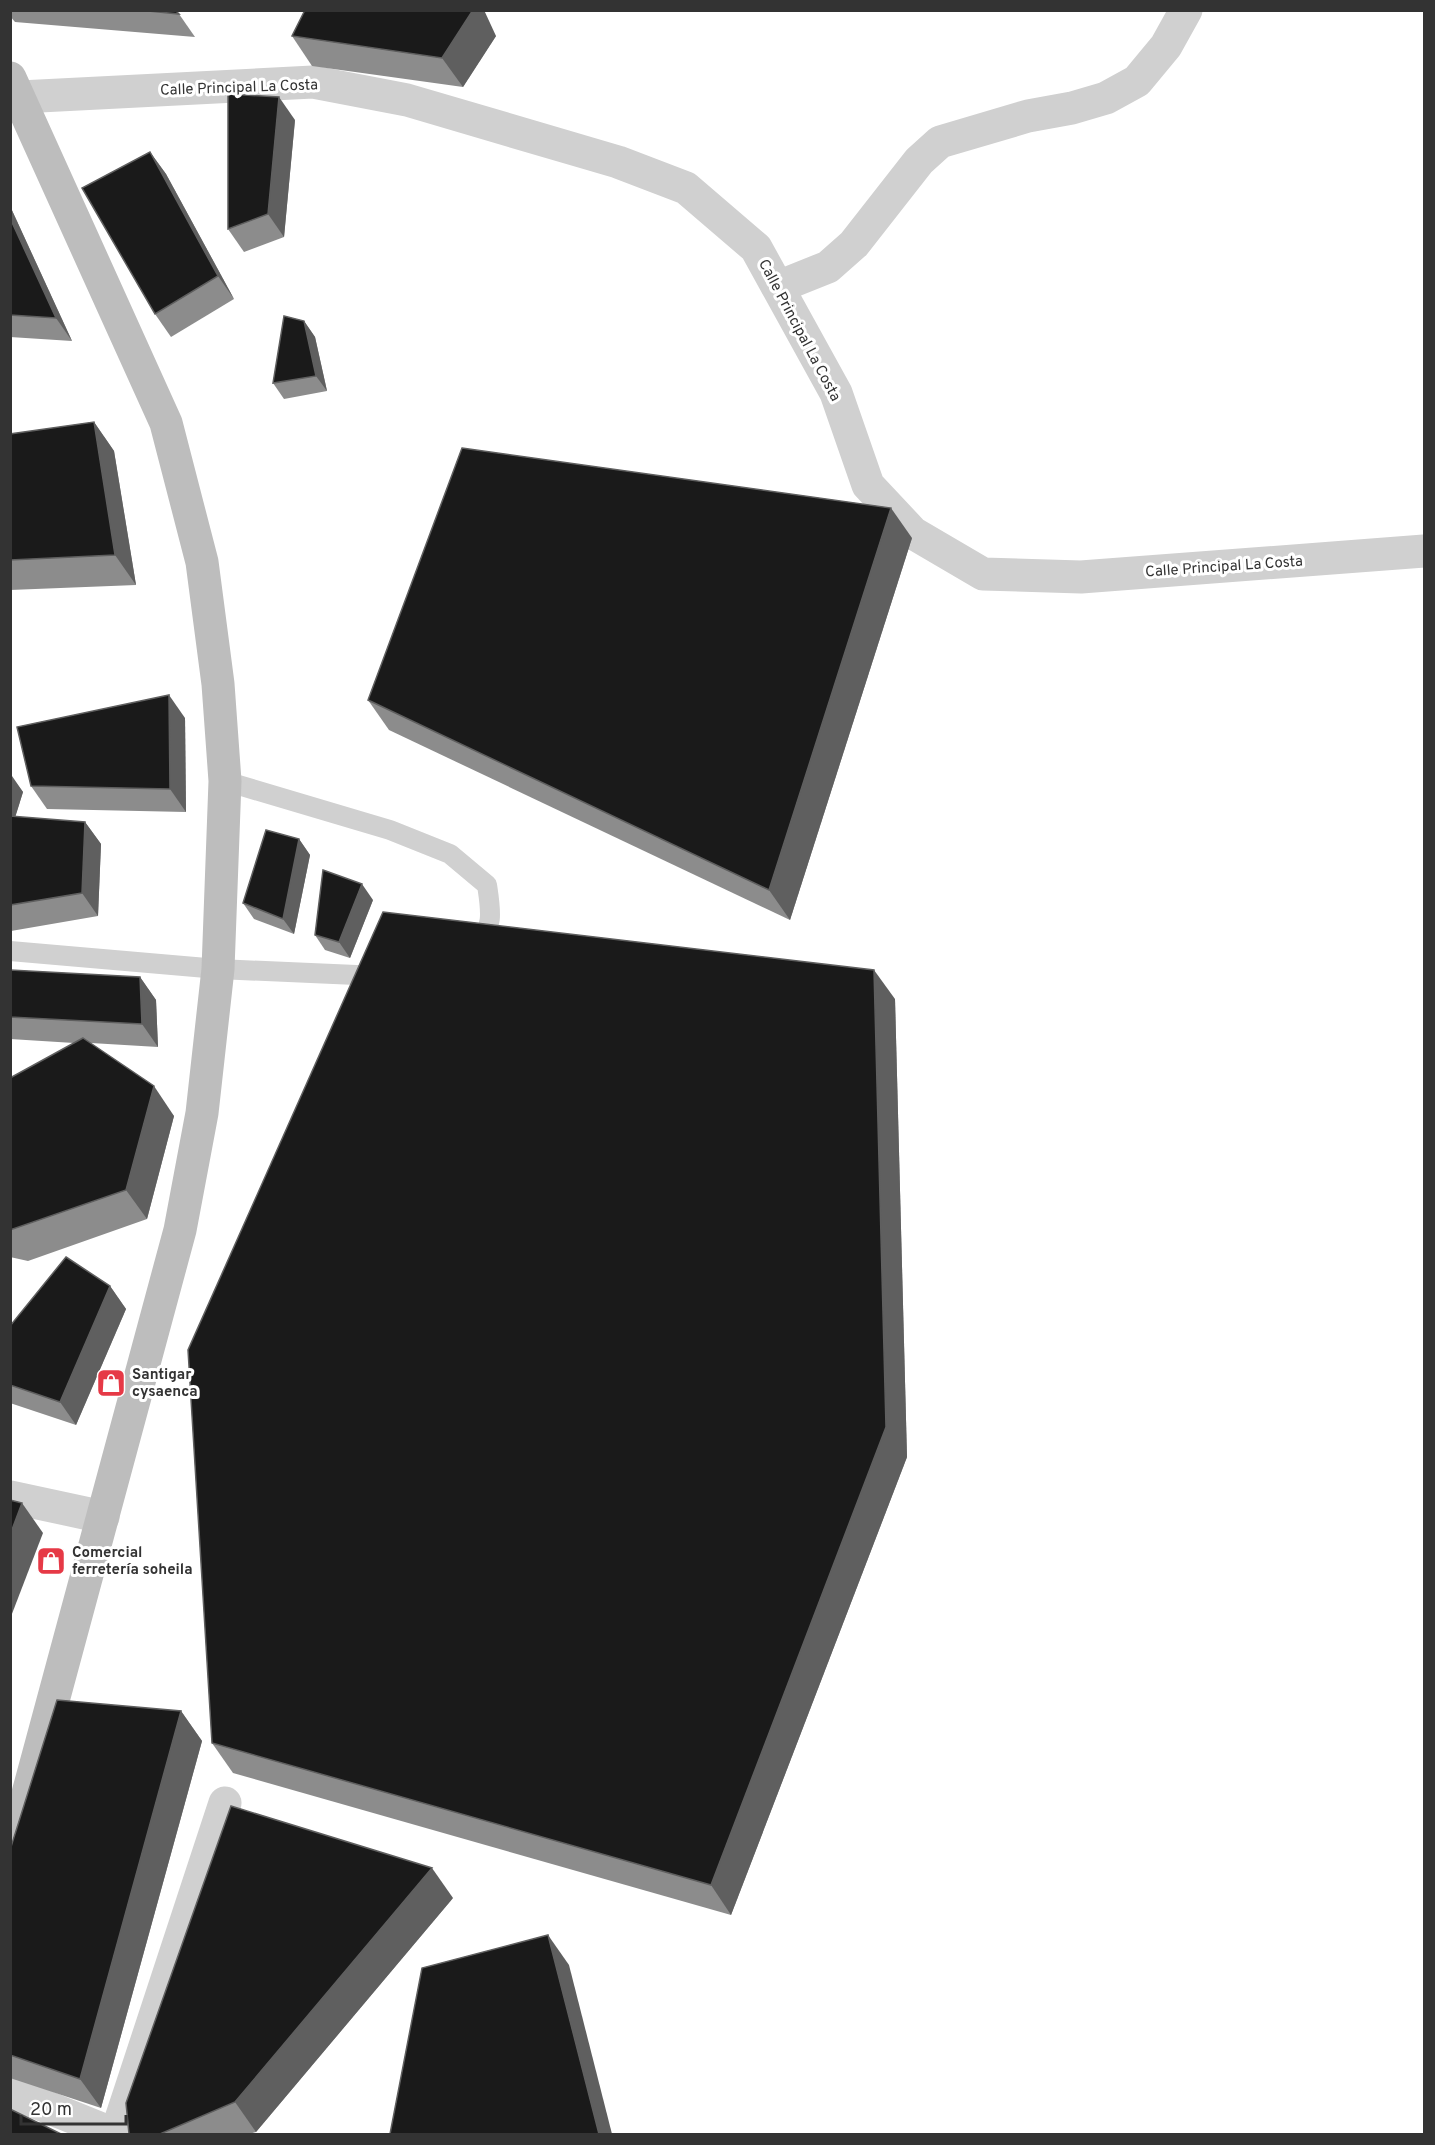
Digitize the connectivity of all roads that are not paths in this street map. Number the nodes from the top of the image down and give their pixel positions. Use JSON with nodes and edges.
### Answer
{"nodes":[{"id":1,"x":1186,"y":10,"type":"edge"},
{"id":2,"x":15,"y":88,"type":"edge"},
{"id":3,"x":778,"y":287,"type":"junction"},
{"id":4,"x":1425,"y":551,"type":"edge"},
{"id":5,"x":225,"y":781,"type":"junction"},
{"id":6,"x":10,"y":951,"type":"edge"},
{"id":7,"x":466,"y":963,"type":"edge"},
{"id":8,"x":218,"y":969,"type":"junction"},
{"id":9,"x":393,"y":977,"type":"edge"},
{"id":10,"x":10,"y":1497,"type":"edge"},
{"id":11,"x":103,"y":1517,"type":"junction"},
{"id":12,"x":225,"y":1803,"type":"dead end"},
{"id":13,"x":10,"y":1860,"type":"edge"},
{"id":14,"x":10,"y":2092,"type":"edge"},
{"id":15,"x":114,"y":2134,"type":"edge"},
{"id":16,"x":122,"y":2134,"type":"edge"}],
"edges":[{"from":1,"to":3,"type":"street"},
{"from":2,"to":3,"type":"street","name":"Calle Principal La Costa"},
{"from":2,"to":5,"type":"street"},
{"from":3,"to":4,"type":"street","name":"Calle Principal La Costa"},
{"from":5,"to":7,"type":"lane"},
{"from":5,"to":8,"type":"street"},
{"from":6,"to":8,"type":"lane"},
{"from":8,"to":9,"type":"lane"},
{"from":8,"to":11,"type":"street"},
{"from":10,"to":11,"type":"street"},
{"from":11,"to":13,"type":"street"},
{"from":12,"to":16,"type":"street"},
{"from":14,"to":15,"type":"street"}]}
